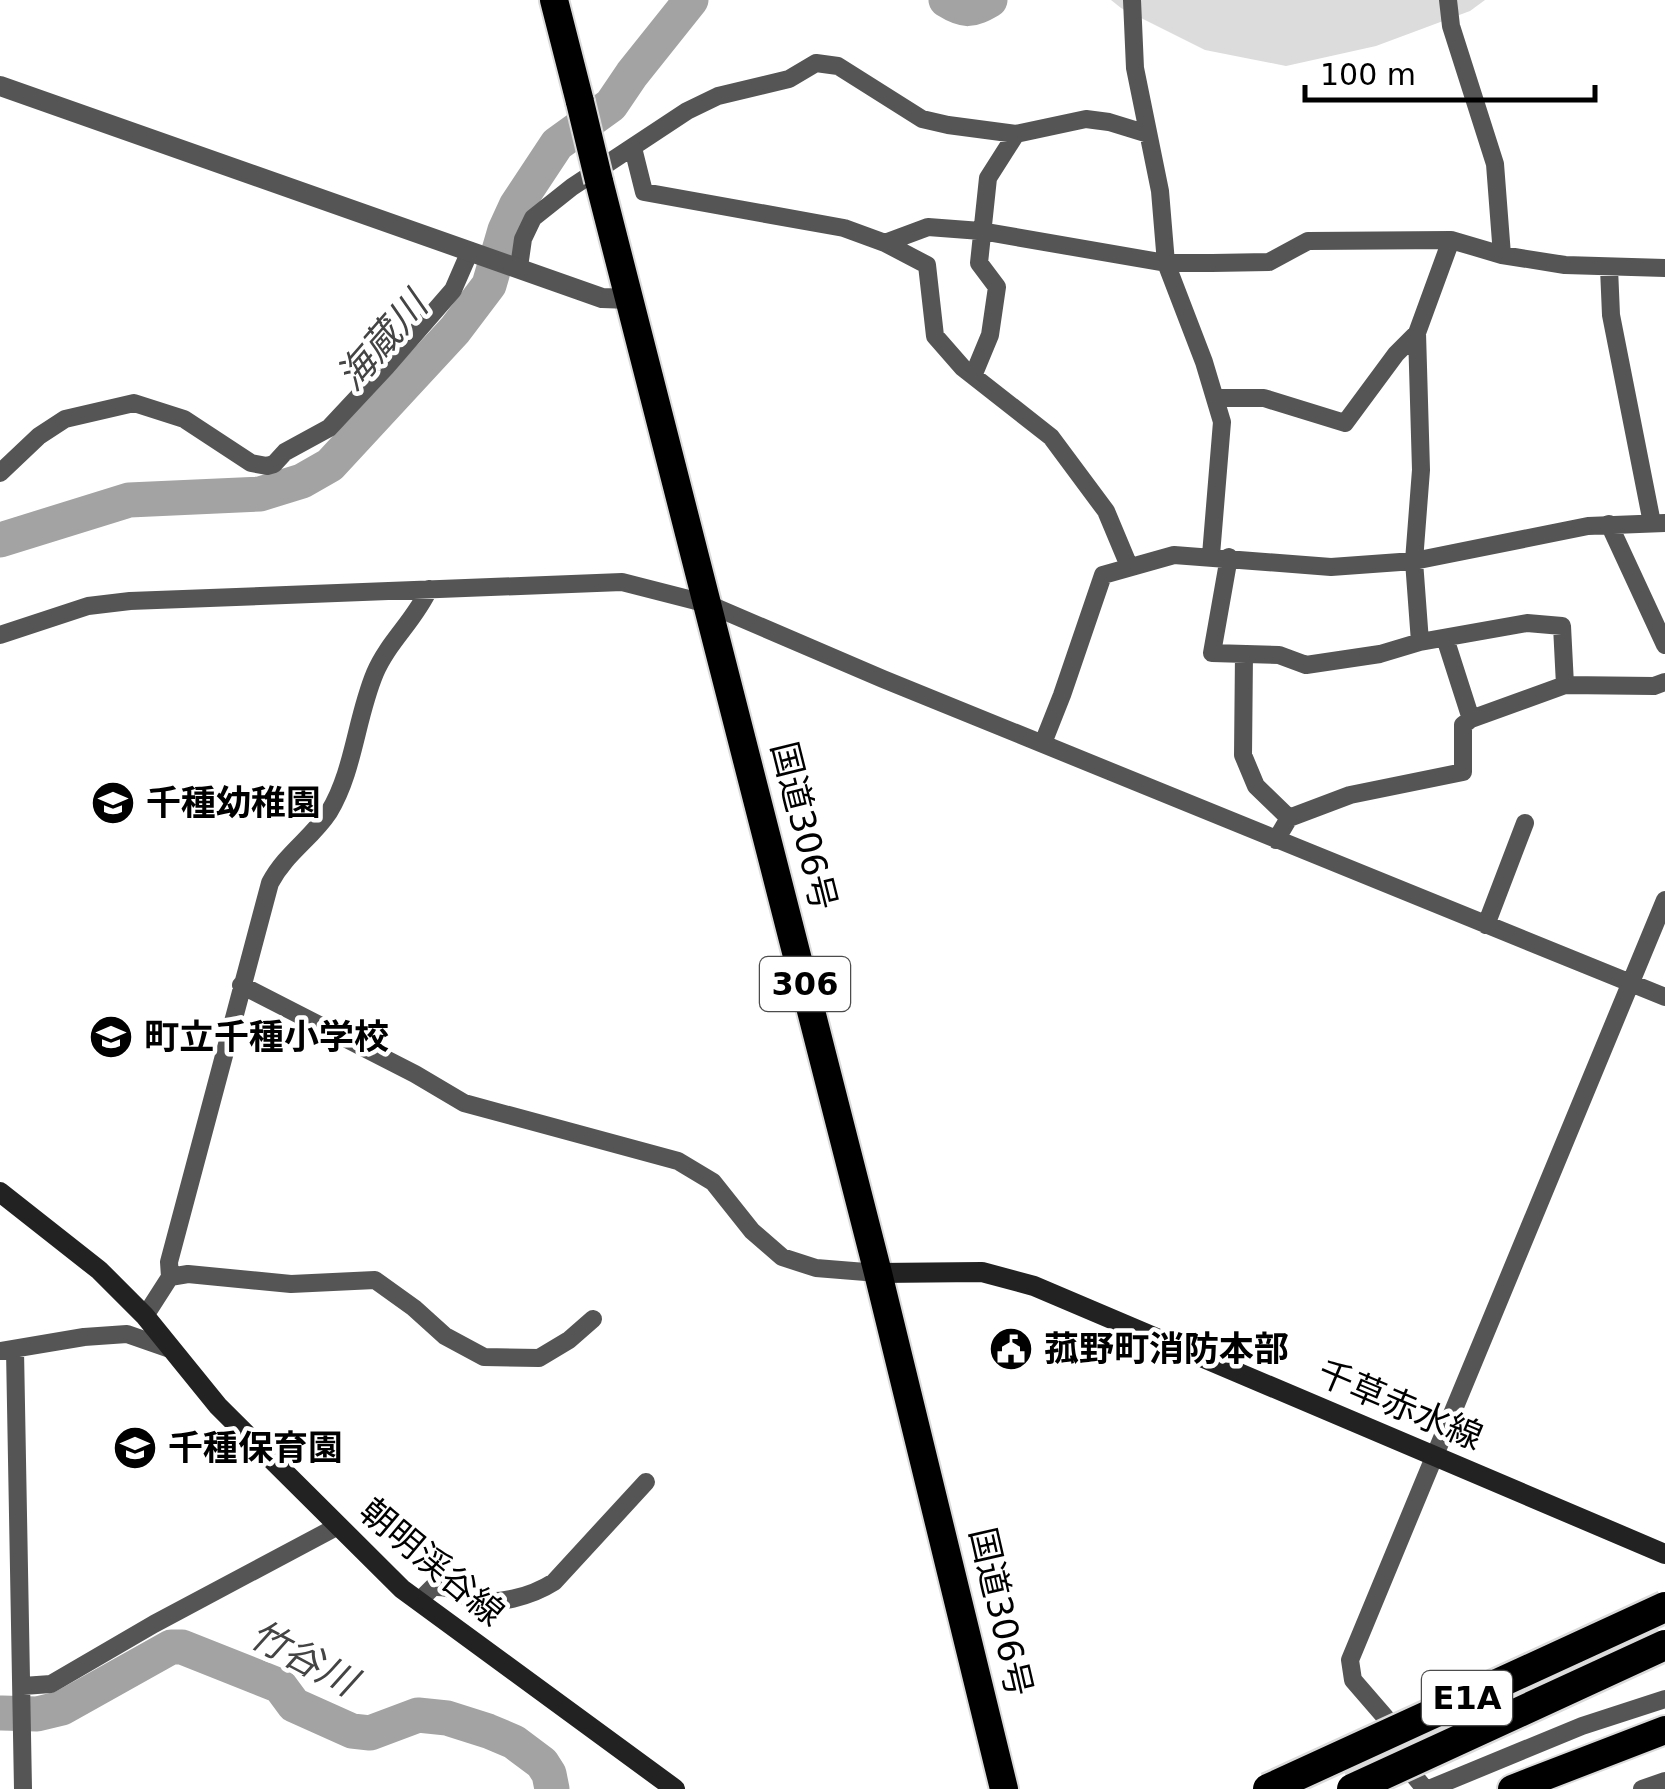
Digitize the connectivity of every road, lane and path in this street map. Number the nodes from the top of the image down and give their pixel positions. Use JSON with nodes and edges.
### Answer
{"nodes":[{"id":1,"x":554,"y":0,"type":"edge"},
{"id":2,"x":1132,"y":0,"type":"edge"},
{"id":3,"x":1448,"y":0,"type":"edge"},
{"id":4,"x":0,"y":86,"type":"edge"},
{"id":5,"x":1016,"y":134,"type":"junction"},
{"id":6,"x":1148,"y":134,"type":"junction"},
{"id":7,"x":634,"y":148,"type":"junction"},
{"id":8,"x":981,"y":231,"type":"junction"},
{"id":9,"x":1450,"y":240,"type":"junction"},
{"id":10,"x":885,"y":244,"type":"junction"},
{"id":11,"x":474,"y":252,"type":"junction"},
{"id":12,"x":1502,"y":255,"type":"junction"},
{"id":13,"x":1166,"y":263,"type":"junction"},
{"id":14,"x":516,"y":266,"type":"junction"},
{"id":15,"x":1609,"y":268,"type":"junction"},
{"id":16,"x":1665,"y":268,"type":"edge"},
{"id":17,"x":630,"y":300,"type":"junction"},
{"id":18,"x":1417,"y":333,"type":"junction"},
{"id":19,"x":973,"y":376,"type":"junction"},
{"id":20,"x":1215,"y":398,"type":"junction"},
{"id":21,"x":0,"y":473,"type":"edge"},
{"id":22,"x":1659,"y":523,"type":"edge"},
{"id":23,"x":1609,"y":524,"type":"junction"},
{"id":24,"x":1220,"y":556,"type":"junction"},
{"id":25,"x":1414,"y":561,"type":"junction"},
{"id":26,"x":1130,"y":566,"type":"junction"},
{"id":27,"x":429,"y":589,"type":"junction"},
{"id":28,"x":708,"y":604,"type":"junction"},
{"id":29,"x":0,"y":635,"type":"edge"},
{"id":30,"x":1446,"y":638,"type":"junction"},
{"id":31,"x":1420,"y":642,"type":"junction"},
{"id":32,"x":1665,"y":645,"type":"edge"},
{"id":33,"x":1244,"y":654,"type":"junction"},
{"id":34,"x":1665,"y":682,"type":"edge"},
{"id":35,"x":1565,"y":684,"type":"junction"},
{"id":36,"x":1471,"y":719,"type":"junction"},
{"id":37,"x":1042,"y":743,"type":"junction"},
{"id":38,"x":1289,"y":818,"type":"junction"},
{"id":39,"x":1525,"y":823,"type":"dead end"},
{"id":40,"x":1276,"y":840,"type":"junction"},
{"id":41,"x":1665,"y":900,"type":"edge"},
{"id":42,"x":1486,"y":925,"type":"junction"},
{"id":43,"x":1632,"y":984,"type":"junction"},
{"id":44,"x":240,"y":985,"type":"junction"},
{"id":45,"x":1665,"y":998,"type":"edge"},
{"id":46,"x":0,"y":1192,"type":"edge"},
{"id":47,"x":878,"y":1273,"type":"junction"},
{"id":48,"x":170,"y":1277,"type":"junction"},
{"id":49,"x":145,"y":1316,"type":"junction"},
{"id":50,"x":593,"y":1319,"type":"dead end"},
{"id":51,"x":171,"y":1349,"type":"junction"},
{"id":52,"x":8,"y":1360,"type":"edge"},
{"id":53,"x":1436,"y":1454,"type":"junction"},
{"id":54,"x":646,"y":1482,"type":"dead end"},
{"id":55,"x":338,"y":1526,"type":"junction"},
{"id":56,"x":1665,"y":1553,"type":"edge"},
{"id":57,"x":418,"y":1601,"type":"junction"},
{"id":58,"x":1665,"y":1607,"type":"edge"},
{"id":59,"x":1665,"y":1645,"type":"edge"},
{"id":60,"x":22,"y":1686,"type":"junction"},
{"id":61,"x":1665,"y":1699,"type":"edge"},
{"id":62,"x":1665,"y":1730,"type":"edge"},
{"id":63,"x":1665,"y":1781,"type":"edge"},
{"id":64,"x":24,"y":1789,"type":"edge"},
{"id":65,"x":674,"y":1789,"type":"edge"},
{"id":66,"x":1004,"y":1789,"type":"edge"},
{"id":67,"x":1268,"y":1789,"type":"edge"},
{"id":68,"x":1352,"y":1789,"type":"edge"},
{"id":69,"x":1427,"y":1789,"type":"edge"},
{"id":70,"x":1512,"y":1789,"type":"edge"},
{"id":71,"x":1642,"y":1789,"type":"edge"}],
"edges":[{"from":1,"to":17,"type":"highway","name":"国道306号","number":"306","bridge":true},
{"from":2,"to":6,"type":"street"},
{"from":3,"to":12,"type":"street"},
{"from":4,"to":11,"type":"street"},
{"from":5,"to":6,"type":"street"},
{"from":5,"to":7,"type":"street"},
{"from":5,"to":8,"type":"street"},
{"from":6,"to":13,"type":"street"},
{"from":7,"to":10,"type":"street"},
{"from":7,"to":14,"type":"street"},
{"from":8,"to":10,"type":"street"},
{"from":8,"to":13,"type":"street"},
{"from":8,"to":19,"type":"street"},
{"from":9,"to":12,"type":"street"},
{"from":9,"to":13,"type":"street"},
{"from":9,"to":18,"type":"street"},
{"from":10,"to":19,"type":"street"},
{"from":11,"to":14,"type":"street"},
{"from":11,"to":21,"type":"street"},
{"from":12,"to":15,"type":"street"},
{"from":13,"to":20,"type":"street"},
{"from":14,"to":17,"type":"street"},
{"from":15,"to":16,"type":"street"},
{"from":15,"to":22,"type":"street"},
{"from":17,"to":28,"type":"highway","name":"国道306号","number":"306"},
{"from":18,"to":20,"type":"street"},
{"from":18,"to":25,"type":"street"},
{"from":19,"to":26,"type":"street"},
{"from":20,"to":24,"type":"street"},
{"from":22,"to":23,"type":"street"},
{"from":23,"to":25,"type":"street"},
{"from":23,"to":32,"type":"street"},
{"from":24,"to":25,"type":"street"},
{"from":24,"to":26,"type":"street"},
{"from":24,"to":33,"type":"street"},
{"from":25,"to":31,"type":"street"},
{"from":26,"to":37,"type":"street"},
{"from":27,"to":28,"type":"street"},
{"from":27,"to":29,"type":"street"},
{"from":27,"to":44,"type":"street"},
{"from":28,"to":37,"type":"street"},
{"from":28,"to":47,"type":"highway","name":"国道306号","number":"306"},
{"from":30,"to":31,"type":"street"},
{"from":30,"to":35,"type":"street"},
{"from":30,"to":36,"type":"street"},
{"from":31,"to":33,"type":"street"},
{"from":33,"to":38,"type":"street"},
{"from":34,"to":35,"type":"street"},
{"from":35,"to":36,"type":"street"},
{"from":36,"to":38,"type":"street"},
{"from":37,"to":40,"type":"street"},
{"from":38,"to":40,"type":"street"},
{"from":39,"to":42,"type":"street"},
{"from":40,"to":42,"type":"street"},
{"from":41,"to":43,"type":"street"},
{"from":42,"to":43,"type":"street"},
{"from":43,"to":45,"type":"street"},
{"from":43,"to":53,"type":"street"},
{"from":44,"to":47,"type":"street"},
{"from":44,"to":48,"type":"street"},
{"from":46,"to":49,"type":"main road","name":"朝明渓谷線"},
{"from":47,"to":53,"type":"main road","name":"千草赤水線"},
{"from":47,"to":66,"type":"highway","name":"国道306号","number":"306"},
{"from":48,"to":49,"type":"street"},
{"from":48,"to":50,"type":"street"},
{"from":49,"to":51,"type":"main road","name":"朝明渓谷線"},
{"from":51,"to":52,"type":"street"},
{"from":51,"to":55,"type":"main road","name":"朝明渓谷線"},
{"from":52,"to":60,"type":"street"},
{"from":53,"to":56,"type":"main road","name":"千草赤水線"},
{"from":53,"to":69,"type":"street"},
{"from":54,"to":57,"type":"street"},
{"from":55,"to":57,"type":"main road","name":"朝明渓谷線"},
{"from":55,"to":60,"type":"street"},
{"from":57,"to":65,"type":"main road","name":"朝明渓谷線"},
{"from":58,"to":67,"type":"highway","number":"E1A","bridge":true},
{"from":59,"to":68,"type":"highway","number":"E1A","bridge":true},
{"from":60,"to":64,"type":"street"},
{"from":61,"to":69,"type":"street"},
{"from":62,"to":70,"type":"highway"},
{"from":63,"to":71,"type":"street"}]}
